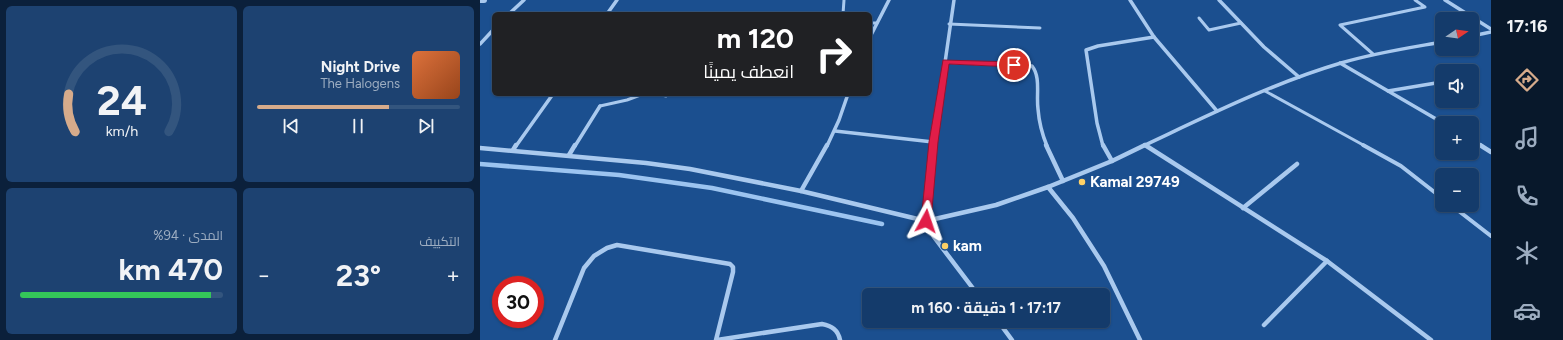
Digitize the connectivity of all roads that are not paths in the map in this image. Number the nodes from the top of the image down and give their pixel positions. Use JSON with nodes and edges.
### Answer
{"nodes":[{"id":1,"x":480,"y":0,"type":"edge"},
{"id":2,"x":484,"y":0,"type":"edge"},
{"id":3,"x":524,"y":0,"type":"edge"},
{"id":4,"x":617,"y":0,"type":"edge"},
{"id":5,"x":844,"y":0,"type":"edge"},
{"id":6,"x":889,"y":0,"type":"edge"},
{"id":7,"x":954,"y":0,"type":"edge"},
{"id":8,"x":1130,"y":0,"type":"edge"},
{"id":9,"x":1219,"y":0,"type":"edge"},
{"id":10,"x":1415,"y":0,"type":"edge"},
{"id":11,"x":1445,"y":0,"type":"edge"},
{"id":12,"x":511,"y":12,"type":"edge"},
{"id":13,"x":608,"y":12,"type":"edge"},
{"id":14,"x":843,"y":12,"type":"edge"},
{"id":15,"x":1199,"y":18,"type":"dead end"},
{"id":16,"x":872,"y":23,"type":"edge"},
{"id":17,"x":877,"y":23,"type":"junction"},
{"id":18,"x":950,"y":24,"type":"junction"},
{"id":19,"x":1241,"y":24,"type":"junction"},
{"id":20,"x":1040,"y":28,"type":"dead end"},
{"id":21,"x":1491,"y":29,"type":"edge"},
{"id":22,"x":492,"y":32,"type":"edge"},
{"id":23,"x":1491,"y":32,"type":"edge"},
{"id":24,"x":872,"y":33,"type":"edge"},
{"id":25,"x":1479,"y":35,"type":"edge"},
{"id":26,"x":1154,"y":38,"type":"junction"},
{"id":27,"x":1435,"y":43,"type":"edge"},
{"id":28,"x":480,"y":44,"type":"edge"},
{"id":29,"x":1373,"y":54,"type":"junction"},
{"id":30,"x":945,"y":62,"type":"junction"},
{"id":31,"x":1340,"y":63,"type":"junction"},
{"id":32,"x":1299,"y":77,"type":"junction"},
{"id":33,"x":1435,"y":83,"type":"edge"},
{"id":34,"x":1265,"y":91,"type":"junction"},
{"id":35,"x":1387,"y":91,"type":"junction"},
{"id":36,"x":552,"y":96,"type":"edge"},
{"id":37,"x":637,"y":96,"type":"edge"},
{"id":38,"x":847,"y":96,"type":"edge"},
{"id":39,"x":600,"y":106,"type":"joint"},
{"id":40,"x":1217,"y":111,"type":"junction"},
{"id":41,"x":1435,"y":118,"type":"edge"},
{"id":42,"x":835,"y":131,"type":"junction"},
{"id":43,"x":933,"y":142,"type":"junction"},
{"id":44,"x":1479,"y":144,"type":"edge"},
{"id":45,"x":1145,"y":145,"type":"junction"},
{"id":46,"x":480,"y":148,"type":"edge"},
{"id":47,"x":513,"y":150,"type":"junction"},
{"id":48,"x":1491,"y":152,"type":"edge"},
{"id":49,"x":569,"y":155,"type":"junction"},
{"id":50,"x":1112,"y":161,"type":"junction"},
{"id":51,"x":1297,"y":164,"type":"dead end"},
{"id":52,"x":1063,"y":182,"type":"junction"},
{"id":53,"x":1048,"y":188,"type":"junction"},
{"id":54,"x":801,"y":191,"type":"junction"},
{"id":55,"x":1435,"y":193,"type":"edge"},
{"id":56,"x":1243,"y":208,"type":"junction"},
{"id":57,"x":1460,"y":212,"type":"edge"},
{"id":58,"x":926,"y":221,"type":"junction"},
{"id":59,"x":1491,"y":236,"type":"edge"},
{"id":60,"x":1327,"y":261,"type":"junction"},
{"id":61,"x":973,"y":288,"type":"edge"},
{"id":62,"x":1264,"y":325,"type":"dead end"},
{"id":63,"x":1003,"y":328,"type":"edge"},
{"id":64,"x":555,"y":340,"type":"edge"},
{"id":65,"x":717,"y":340,"type":"edge"},
{"id":66,"x":840,"y":340,"type":"edge"},
{"id":67,"x":1012,"y":340,"type":"edge"},
{"id":68,"x":1140,"y":340,"type":"edge"},
{"id":69,"x":1431,"y":340,"type":"edge"}],
"edges":[{"from":1,"to":2,"type":"street"},
{"from":3,"to":12,"type":"street"},
{"from":4,"to":13,"type":"street"},
{"from":5,"to":14,"type":"street"},
{"from":6,"to":17,"type":"street"},
{"from":7,"to":18,"type":"street"},
{"from":8,"to":26,"type":"street"},
{"from":9,"to":19,"type":"street"},
{"from":10,"to":29,"type":"street"},
{"from":11,"to":21,"type":"street"},
{"from":15,"to":19,"type":"street"},
{"from":16,"to":17,"type":"street"},
{"from":17,"to":24,"type":"street"},
{"from":18,"to":20,"type":"street"},
{"from":18,"to":30,"type":"street"},
{"from":19,"to":32,"type":"street"},
{"from":22,"to":28,"type":"street"},
{"from":23,"to":25,"type":"street"},
{"from":26,"to":40,"type":"street"},
{"from":26,"to":50,"type":"street"},
{"from":27,"to":29,"type":"street"},
{"from":29,"to":31,"type":"street"},
{"from":30,"to":43,"type":"street"},
{"from":30,"to":52,"type":"street"},
{"from":31,"to":32,"type":"street"},
{"from":31,"to":35,"type":"street"},
{"from":32,"to":34,"type":"street"},
{"from":33,"to":35,"type":"street"},
{"from":34,"to":40,"type":"street"},
{"from":34,"to":55,"type":"street"},
{"from":35,"to":41,"type":"street"},
{"from":36,"to":47,"type":"street"},
{"from":37,"to":39,"type":"street"},
{"from":38,"to":42,"type":"street"},
{"from":39,"to":49,"type":"street"},
{"from":40,"to":45,"type":"street"},
{"from":42,"to":43,"type":"street"},
{"from":42,"to":54,"type":"street"},
{"from":43,"to":58,"type":"street"},
{"from":44,"to":48,"type":"street"},
{"from":45,"to":50,"type":"street"},
{"from":45,"to":56,"type":"street"},
{"from":46,"to":47,"type":"street"},
{"from":47,"to":49,"type":"street"},
{"from":49,"to":54,"type":"street"},
{"from":50,"to":52,"type":"street"},
{"from":51,"to":56,"type":"street"},
{"from":52,"to":53,"type":"street"},
{"from":53,"to":58,"type":"street"},
{"from":53,"to":68,"type":"street"},
{"from":54,"to":58,"type":"street"},
{"from":56,"to":60,"type":"street"},
{"from":57,"to":59,"type":"street"},
{"from":58,"to":61,"type":"street"},
{"from":60,"to":62,"type":"street"},
{"from":60,"to":69,"type":"street"},
{"from":63,"to":67,"type":"street"},
{"from":64,"to":65,"type":"street"},
{"from":65,"to":66,"type":"street"}]}
